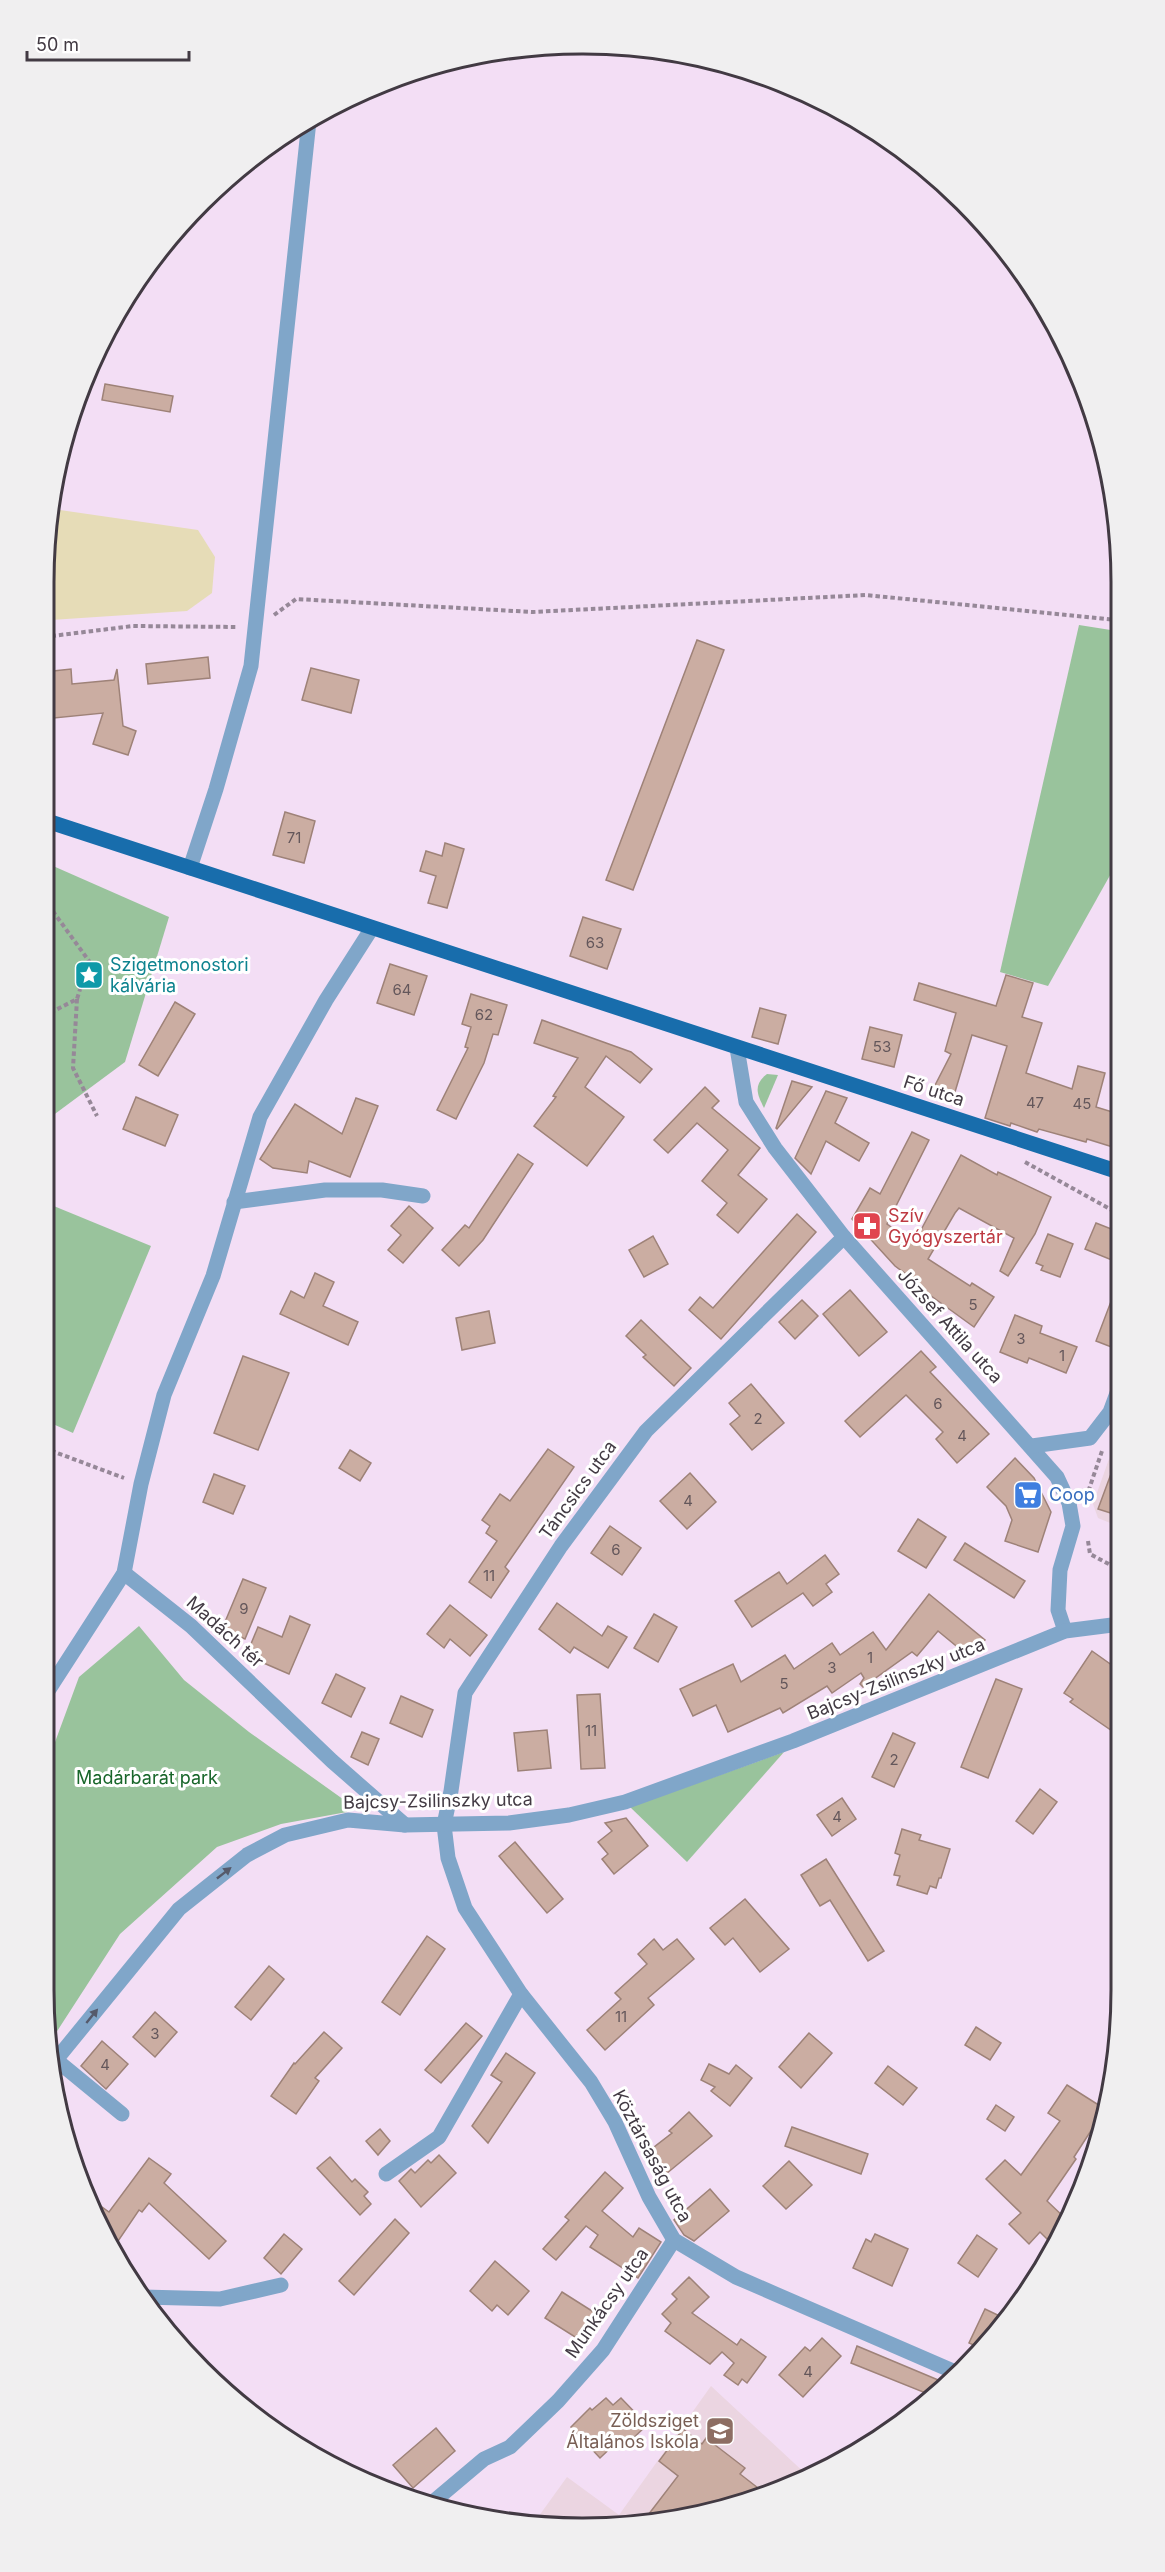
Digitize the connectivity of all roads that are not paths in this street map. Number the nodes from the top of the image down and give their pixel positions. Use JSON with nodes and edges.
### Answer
{"nodes":[{"id":1,"x":308,"y":131,"type":"edge"},
{"id":2,"x":54,"y":823,"type":"edge"},
{"id":3,"x":190,"y":868,"type":"junction"},
{"id":4,"x":372,"y":928,"type":"junction"},
{"id":5,"x":737,"y":1048,"type":"junction"},
{"id":6,"x":1111,"y":1169,"type":"edge"},
{"id":7,"x":423,"y":1196,"type":"dead end"},
{"id":8,"x":234,"y":1202,"type":"junction"},
{"id":9,"x":844,"y":1237,"type":"junction"},
{"id":10,"x":1111,"y":1409,"type":"edge"},
{"id":11,"x":1032,"y":1446,"type":"junction"},
{"id":12,"x":124,"y":1573,"type":"junction"},
{"id":13,"x":1111,"y":1625,"type":"edge"},
{"id":14,"x":1065,"y":1631,"type":"junction"},
{"id":15,"x":54,"y":1682,"type":"edge"},
{"id":16,"x":405,"y":1824,"type":"junction"},
{"id":17,"x":444,"y":1825,"type":"junction"},
{"id":18,"x":521,"y":1994,"type":"junction"},
{"id":19,"x":59,"y":2057,"type":"edge"},
{"id":20,"x":60,"y":2063,"type":"edge"},
{"id":21,"x":122,"y":2114,"type":"dead end"},
{"id":22,"x":386,"y":2174,"type":"dead end"},
{"id":23,"x":674,"y":2240,"type":"junction"},
{"id":24,"x":281,"y":2285,"type":"dead end"},
{"id":25,"x":153,"y":2297,"type":"edge"},
{"id":26,"x":949,"y":2369,"type":"edge"},
{"id":27,"x":438,"y":2498,"type":"edge"}],
"edges":[{"from":1,"to":3,"type":"street"},
{"from":2,"to":3,"type":"main road","name":"Fő utca"},
{"from":3,"to":4,"type":"main road","name":"Fő utca"},
{"from":4,"to":5,"type":"main road","name":"Fő utca"},
{"from":4,"to":8,"type":"street"},
{"from":5,"to":6,"type":"main road","name":"Fő utca"},
{"from":5,"to":9,"type":"street","name":"József Attila utca"},
{"from":7,"to":8,"type":"street"},
{"from":8,"to":12,"type":"street"},
{"from":9,"to":11,"type":"street","name":"József Attila utca"},
{"from":9,"to":17,"type":"street","name":"Táncsics utca"},
{"from":10,"to":11,"type":"street"},
{"from":11,"to":14,"type":"street","name":"József Attila utca"},
{"from":12,"to":15,"type":"street"},
{"from":12,"to":16,"type":"street","name":"Madách tér"},
{"from":13,"to":14,"type":"street","name":"Bajcsy-Zsilinszky utca"},
{"from":14,"to":17,"type":"street","name":"Bajcsy-Zsilinszky utca"},
{"from":16,"to":17,"type":"street","name":"Bajcsy-Zsilinszky utca"},
{"from":19,"to":16,"type":"street","name":"Bajcsy-Zsilinszky utca","one_way":true},
{"from":17,"to":18,"type":"street","name":"Köztársaság utca"},
{"from":18,"to":22,"type":"street"},
{"from":18,"to":23,"type":"street","name":"Köztársaság utca"},
{"from":20,"to":21,"type":"street"},
{"from":23,"to":26,"type":"street","name":"Köztársaság utca"},
{"from":23,"to":27,"type":"street","name":"Munkácsy utca"},
{"from":24,"to":25,"type":"street"}]}
